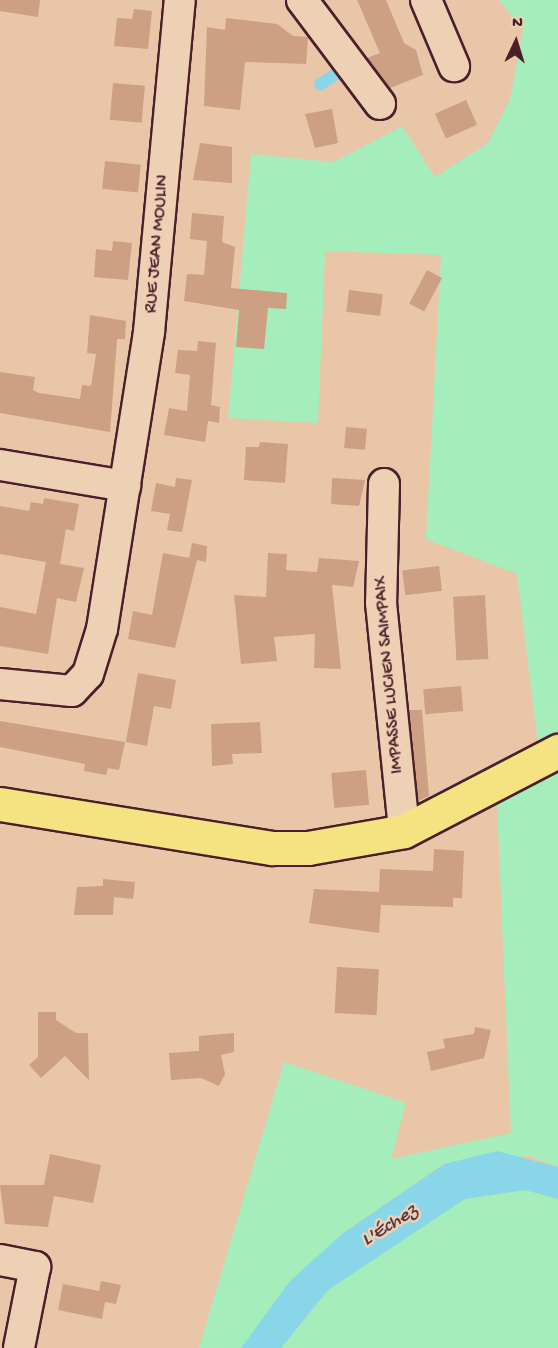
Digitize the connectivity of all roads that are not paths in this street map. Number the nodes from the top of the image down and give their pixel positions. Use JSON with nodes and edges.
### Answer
{"nodes":[{"id":1,"x":180,"y":0,"type":"edge"},
{"id":2,"x":302,"y":0,"type":"edge"},
{"id":3,"x":426,"y":0,"type":"edge"},
{"id":4,"x":454,"y":66,"type":"dead end"},
{"id":5,"x":380,"y":104,"type":"dead end"},
{"id":6,"x":0,"y":465,"type":"edge"},
{"id":7,"x":384,"y":484,"type":"dead end"},
{"id":8,"x":125,"y":486,"type":"junction"},
{"id":9,"x":0,"y":684,"type":"edge"},
{"id":10,"x":558,"y":752,"type":"edge"},
{"id":11,"x":0,"y":804,"type":"edge"},
{"id":12,"x":404,"y":831,"type":"junction"},
{"id":13,"x":0,"y":1260,"type":"edge"},
{"id":14,"x":19,"y":1348,"type":"edge"}],
"edges":[{"from":1,"to":8,"type":"street","name":"RUE JEAN MOULIN"},
{"from":2,"to":5,"type":"street"},
{"from":3,"to":4,"type":"street"},
{"from":6,"to":8,"type":"street"},
{"from":7,"to":12,"type":"street","name":"IMPASSE LUCIEN SAIMPAIX"},
{"from":8,"to":9,"type":"street","name":"RUE JEAN MOULIN"},
{"from":10,"to":12,"type":"main road"},
{"from":11,"to":12,"type":"main road"},
{"from":13,"to":14,"type":"street"}]}
